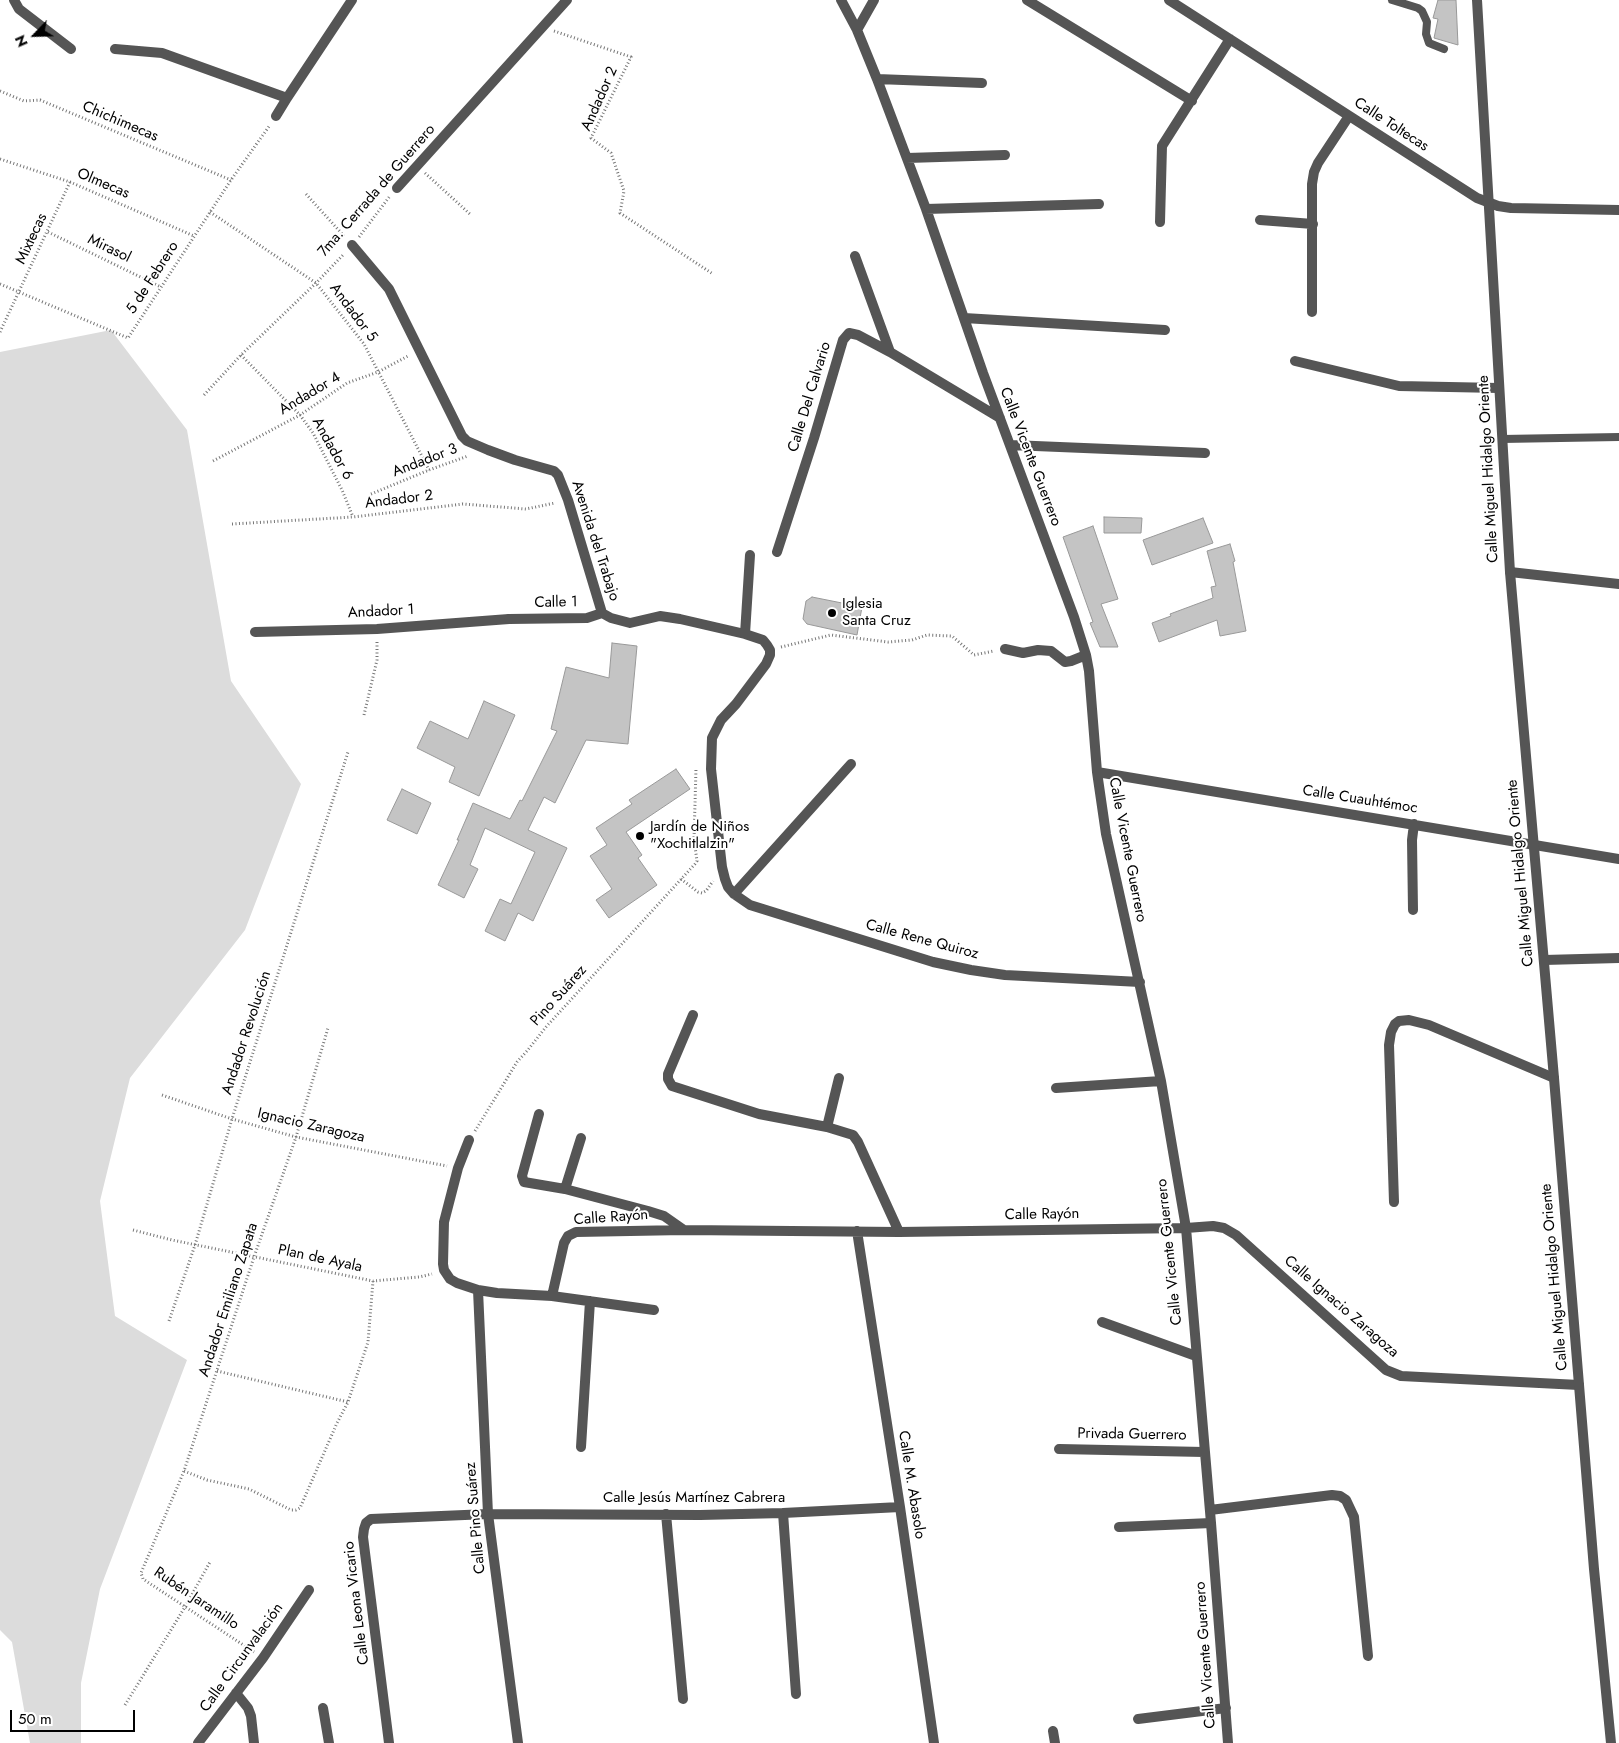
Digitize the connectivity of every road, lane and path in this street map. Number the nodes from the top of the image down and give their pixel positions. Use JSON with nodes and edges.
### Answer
{"nodes":[{"id":1,"x":14,"y":0,"type":"edge"},
{"id":2,"x":352,"y":0,"type":"edge"},
{"id":3,"x":567,"y":0,"type":"edge"},
{"id":4,"x":841,"y":0,"type":"edge"},
{"id":5,"x":874,"y":0,"type":"edge"},
{"id":6,"x":1027,"y":0,"type":"edge"},
{"id":7,"x":1169,"y":0,"type":"edge"},
{"id":8,"x":1392,"y":0,"type":"edge"},
{"id":9,"x":1476,"y":0,"type":"edge"},
{"id":10,"x":543,"y":27,"type":"junction"},
{"id":11,"x":857,"y":30,"type":"junction"},
{"id":12,"x":1230,"y":39,"type":"junction"},
{"id":13,"x":71,"y":49,"type":"dead end"},
{"id":14,"x":116,"y":49,"type":"dead end"},
{"id":15,"x":1444,"y":49,"type":"dead end"},
{"id":16,"x":877,"y":79,"type":"junction"},
{"id":17,"x":982,"y":83,"type":"dead end"},
{"id":18,"x":0,"y":91,"type":"edge"},
{"id":19,"x":287,"y":98,"type":"junction"},
{"id":20,"x":1192,"y":101,"type":"junction"},
{"id":21,"x":276,"y":116,"type":"joint"},
{"id":22,"x":1349,"y":116,"type":"junction"},
{"id":23,"x":1005,"y":155,"type":"dead end"},
{"id":24,"x":907,"y":158,"type":"junction"},
{"id":25,"x":0,"y":159,"type":"edge"},
{"id":26,"x":417,"y":165,"type":"junction"},
{"id":27,"x":231,"y":180,"type":"junction"},
{"id":28,"x":70,"y":182,"type":"junction"},
{"id":29,"x":397,"y":188,"type":"joint"},
{"id":30,"x":306,"y":194,"type":"dead end"},
{"id":31,"x":1488,"y":203,"type":"junction"},
{"id":32,"x":1099,"y":204,"type":"dead end"},
{"id":33,"x":926,"y":209,"type":"junction"},
{"id":34,"x":1619,"y":210,"type":"edge"},
{"id":35,"x":210,"y":212,"type":"junction"},
{"id":36,"x":471,"y":215,"type":"dead end"},
{"id":37,"x":1260,"y":220,"type":"dead end"},
{"id":38,"x":1160,"y":222,"type":"dead end"},
{"id":39,"x":1313,"y":224,"type":"junction"},
{"id":40,"x":48,"y":232,"type":"junction"},
{"id":41,"x":194,"y":236,"type":"junction"},
{"id":42,"x":352,"y":245,"type":"junction"},
{"id":43,"x":855,"y":256,"type":"dead end"},
{"id":44,"x":712,"y":274,"type":"dead end"},
{"id":45,"x":316,"y":282,"type":"junction"},
{"id":46,"x":0,"y":284,"type":"edge"},
{"id":47,"x":161,"y":287,"type":"junction"},
{"id":48,"x":20,"y":293,"type":"junction"},
{"id":49,"x":1312,"y":312,"type":"dead end"},
{"id":50,"x":964,"y":318,"type":"junction"},
{"id":51,"x":1165,"y":330,"type":"dead end"},
{"id":52,"x":0,"y":332,"type":"edge"},
{"id":53,"x":420,"y":350,"type":"junction"},
{"id":54,"x":890,"y":352,"type":"junction"},
{"id":55,"x":241,"y":355,"type":"junction"},
{"id":56,"x":1295,"y":361,"type":"dead end"},
{"id":57,"x":378,"y":372,"type":"junction"},
{"id":58,"x":1499,"y":388,"type":"junction"},
{"id":59,"x":204,"y":395,"type":"dead end"},
{"id":60,"x":300,"y":415,"type":"junction"},
{"id":61,"x":1000,"y":418,"type":"junction"},
{"id":62,"x":1619,"y":437,"type":"edge"},
{"id":63,"x":1502,"y":439,"type":"junction"},
{"id":64,"x":1011,"y":445,"type":"junction"},
{"id":65,"x":488,"y":450,"type":"junction"},
{"id":66,"x":1205,"y":453,"type":"dead end"},
{"id":67,"x":214,"y":461,"type":"dead end"},
{"id":68,"x":429,"y":470,"type":"junction"},
{"id":69,"x":370,"y":494,"type":"dead end"},
{"id":70,"x":568,"y":500,"type":"junction"},
{"id":71,"x":353,"y":517,"type":"junction"},
{"id":72,"x":232,"y":524,"type":"dead end"},
{"id":73,"x":777,"y":552,"type":"dead end"},
{"id":74,"x":750,"y":555,"type":"dead end"},
{"id":75,"x":1510,"y":572,"type":"junction"},
{"id":76,"x":1619,"y":584,"type":"edge"},
{"id":77,"x":602,"y":614,"type":"junction"},
{"id":78,"x":509,"y":619,"type":"joint"},
{"id":79,"x":377,"y":628,"type":"junction"},
{"id":80,"x":255,"y":632,"type":"dead end"},
{"id":81,"x":745,"y":634,"type":"junction"},
{"id":82,"x":1005,"y":649,"type":"joint"},
{"id":83,"x":770,"y":650,"type":"junction"},
{"id":84,"x":1086,"y":655,"type":"junction"},
{"id":85,"x":364,"y":715,"type":"dead end"},
{"id":86,"x":348,"y":752,"type":"dead end"},
{"id":87,"x":697,"y":759,"type":"dead end"},
{"id":88,"x":851,"y":764,"type":"dead end"},
{"id":89,"x":1097,"y":772,"type":"junction"},
{"id":90,"x":1414,"y":824,"type":"junction"},
{"id":91,"x":1534,"y":844,"type":"junction"},
{"id":92,"x":1619,"y":858,"type":"edge"},
{"id":93,"x":722,"y":867,"type":"junction"},
{"id":94,"x":681,"y":879,"type":"junction"},
{"id":95,"x":734,"y":894,"type":"junction"},
{"id":96,"x":1413,"y":910,"type":"dead end"},
{"id":97,"x":1619,"y":958,"type":"edge"},
{"id":98,"x":1544,"y":960,"type":"junction"},
{"id":99,"x":1140,"y":982,"type":"junction"},
{"id":100,"x":693,"y":1015,"type":"dead end"},
{"id":101,"x":328,"y":1028,"type":"dead end"},
{"id":102,"x":839,"y":1078,"type":"dead end"},
{"id":103,"x":1554,"y":1078,"type":"junction"},
{"id":104,"x":1161,"y":1081,"type":"junction"},
{"id":105,"x":1056,"y":1088,"type":"dead end"},
{"id":106,"x":162,"y":1095,"type":"dead end"},
{"id":107,"x":540,"y":1114,"type":"dead end"},
{"id":108,"x":232,"y":1119,"type":"junction"},
{"id":109,"x":827,"y":1127,"type":"junction"},
{"id":110,"x":296,"y":1137,"type":"junction"},
{"id":111,"x":581,"y":1138,"type":"dead end"},
{"id":112,"x":469,"y":1140,"type":"joint"},
{"id":113,"x":458,"y":1168,"type":"junction"},
{"id":114,"x":565,"y":1190,"type":"junction"},
{"id":115,"x":1394,"y":1202,"type":"dead end"},
{"id":116,"x":1186,"y":1228,"type":"junction"},
{"id":117,"x":133,"y":1230,"type":"dead end"},
{"id":118,"x":684,"y":1230,"type":"junction"},
{"id":119,"x":857,"y":1231,"type":"junction"},
{"id":120,"x":899,"y":1232,"type":"junction"},
{"id":121,"x":195,"y":1245,"type":"junction"},
{"id":122,"x":254,"y":1257,"type":"junction"},
{"id":123,"x":444,"y":1270,"type":"junction"},
{"id":124,"x":373,"y":1281,"type":"junction"},
{"id":125,"x":478,"y":1290,"type":"junction"},
{"id":126,"x":552,"y":1296,"type":"junction"},
{"id":127,"x":590,"y":1301,"type":"junction"},
{"id":128,"x":654,"y":1310,"type":"dead end"},
{"id":129,"x":169,"y":1321,"type":"dead end"},
{"id":130,"x":1102,"y":1322,"type":"dead end"},
{"id":131,"x":1196,"y":1356,"type":"junction"},
{"id":132,"x":217,"y":1371,"type":"junction"},
{"id":133,"x":1579,"y":1385,"type":"junction"},
{"id":134,"x":348,"y":1402,"type":"junction"},
{"id":135,"x":581,"y":1446,"type":"dead end"},
{"id":136,"x":1059,"y":1449,"type":"dead end"},
{"id":137,"x":1204,"y":1452,"type":"junction"},
{"id":138,"x":184,"y":1471,"type":"junction"},
{"id":139,"x":900,"y":1507,"type":"junction"},
{"id":140,"x":1210,"y":1510,"type":"junction"},
{"id":141,"x":783,"y":1513,"type":"junction"},
{"id":142,"x":488,"y":1514,"type":"junction"},
{"id":143,"x":666,"y":1514,"type":"junction"},
{"id":144,"x":1211,"y":1523,"type":"junction"},
{"id":145,"x":1119,"y":1527,"type":"dead end"},
{"id":146,"x":210,"y":1562,"type":"dead end"},
{"id":147,"x":141,"y":1576,"type":"joint"},
{"id":148,"x":309,"y":1590,"type":"dead end"},
{"id":149,"x":185,"y":1606,"type":"junction"},
{"id":150,"x":1368,"y":1656,"type":"dead end"},
{"id":151,"x":263,"y":1658,"type":"junction"},
{"id":152,"x":236,"y":1693,"type":"junction"},
{"id":153,"x":796,"y":1694,"type":"dead end"},
{"id":154,"x":683,"y":1699,"type":"dead end"},
{"id":155,"x":125,"y":1705,"type":"dead end"},
{"id":156,"x":323,"y":1708,"type":"dead end"},
{"id":157,"x":1226,"y":1708,"type":"junction"},
{"id":158,"x":1138,"y":1719,"type":"dead end"},
{"id":159,"x":1053,"y":1731,"type":"dead end"},
{"id":160,"x":198,"y":1743,"type":"edge"},
{"id":161,"x":254,"y":1743,"type":"edge"},
{"id":162,"x":329,"y":1743,"type":"edge"},
{"id":163,"x":389,"y":1743,"type":"edge"},
{"id":164,"x":518,"y":1743,"type":"edge"},
{"id":165,"x":934,"y":1743,"type":"edge"},
{"id":166,"x":1055,"y":1743,"type":"edge"},
{"id":167,"x":1228,"y":1743,"type":"edge"},
{"id":168,"x":1610,"y":1743,"type":"edge"}],
"edges":[{"from":1,"to":13,"type":"street"},
{"from":2,"to":19,"type":"street"},
{"from":3,"to":10,"type":"street","name":"7ma. Cerrada de Guerrero"},
{"from":4,"to":11,"type":"street","name":"Calle Vicente Guerrero"},
{"from":5,"to":11,"type":"street"},
{"from":6,"to":20,"type":"street"},
{"from":7,"to":12,"type":"street","name":"Calle Toltecas"},
{"from":8,"to":15,"type":"lane"},
{"from":9,"to":31,"type":"street","name":"Calle Miguel Hidalgo Oriente"},
{"from":10,"to":26,"type":"street","name":"7ma. Cerrada de Guerrero"},
{"from":10,"to":44,"type":"path","name":"Andador 2"},
{"from":11,"to":16,"type":"street","name":"Calle Vicente Guerrero"},
{"from":12,"to":20,"type":"street"},
{"from":12,"to":22,"type":"street","name":"Calle Toltecas"},
{"from":14,"to":19,"type":"street"},
{"from":16,"to":17,"type":"street"},
{"from":16,"to":24,"type":"street","name":"Calle Vicente Guerrero"},
{"from":18,"to":27,"type":"path","name":"Chichimecas"},
{"from":19,"to":21,"type":"street"},
{"from":20,"to":38,"type":"street"},
{"from":21,"to":27,"type":"path","name":"5 de Febrero"},
{"from":22,"to":31,"type":"street","name":"Calle Toltecas"},
{"from":22,"to":39,"type":"street"},
{"from":23,"to":24,"type":"street"},
{"from":24,"to":33,"type":"street","name":"Calle Vicente Guerrero"},
{"from":25,"to":28,"type":"path","name":"Olmecas"},
{"from":26,"to":29,"type":"street","name":"7ma. Cerrada de Guerrero"},
{"from":26,"to":36,"type":"path"},
{"from":27,"to":35,"type":"path","name":"5 de Febrero"},
{"from":28,"to":40,"type":"path","name":"Mixtecas"},
{"from":28,"to":41,"type":"path","name":"Olmecas"},
{"from":29,"to":42,"type":"path","name":"7ma. Cerrada de Guerrero"},
{"from":30,"to":42,"type":"path"},
{"from":31,"to":34,"type":"street","name":"Calle Toltecas"},
{"from":31,"to":58,"type":"street","name":"Calle Miguel Hidalgo Oriente"},
{"from":32,"to":33,"type":"street"},
{"from":33,"to":50,"type":"street","name":"Calle Vicente Guerrero"},
{"from":35,"to":41,"type":"path","name":"5 de Febrero"},
{"from":35,"to":45,"type":"path","name":"Andador 5"},
{"from":37,"to":39,"type":"street"},
{"from":39,"to":49,"type":"street"},
{"from":40,"to":47,"type":"path","name":"Mirasol"},
{"from":40,"to":48,"type":"path","name":"Mixtecas"},
{"from":41,"to":47,"type":"path","name":"5 de Febrero"},
{"from":42,"to":45,"type":"path","name":"7ma. Cerrada de Guerrero"},
{"from":42,"to":53,"type":"street","name":"Avenida del Trabajo"},
{"from":43,"to":54,"type":"street"},
{"from":45,"to":55,"type":"path","name":"7ma. Cerrada de Guerrero"},
{"from":45,"to":57,"type":"path","name":"Andador 5"},
{"from":46,"to":48,"type":"path","name":"5 de Febrero"},
{"from":47,"to":48,"type":"path","name":"5 de Febrero"},
{"from":48,"to":52,"type":"path","name":"Mixtecas"},
{"from":50,"to":51,"type":"street"},
{"from":50,"to":61,"type":"street","name":"Calle Vicente Guerrero"},
{"from":53,"to":57,"type":"path","name":"Andador 4"},
{"from":53,"to":65,"type":"street","name":"Avenida del Trabajo"},
{"from":54,"to":61,"type":"street","name":"Calle Del Calvario"},
{"from":54,"to":73,"type":"street","name":"Calle Del Calvario"},
{"from":55,"to":59,"type":"path","name":"7ma. Cerrada de Guerrero"},
{"from":55,"to":60,"type":"path","name":"Andador 6"},
{"from":56,"to":58,"type":"street"},
{"from":57,"to":60,"type":"path","name":"Andador 4"},
{"from":57,"to":68,"type":"path","name":"Andador 5"},
{"from":58,"to":63,"type":"street","name":"Calle Miguel Hidalgo Oriente"},
{"from":60,"to":67,"type":"path","name":"Andador 4"},
{"from":60,"to":71,"type":"path","name":"Andador 6"},
{"from":61,"to":64,"type":"street","name":"Calle Vicente Guerrero"},
{"from":62,"to":63,"type":"lane"},
{"from":63,"to":75,"type":"street","name":"Calle Miguel Hidalgo Oriente"},
{"from":64,"to":66,"type":"street"},
{"from":64,"to":84,"type":"street","name":"Calle Vicente Guerrero"},
{"from":65,"to":68,"type":"path","name":"Andador 3"},
{"from":65,"to":70,"type":"street","name":"Avenida del Trabajo"},
{"from":68,"to":69,"type":"path","name":"Andador 3"},
{"from":70,"to":71,"type":"path","name":"Andador 2"},
{"from":70,"to":77,"type":"street","name":"Avenida del Trabajo"},
{"from":71,"to":72,"type":"path","name":"Andador 2"},
{"from":74,"to":81,"type":"street"},
{"from":75,"to":76,"type":"street"},
{"from":75,"to":91,"type":"street","name":"Calle Miguel Hidalgo Oriente"},
{"from":77,"to":78,"type":"street","name":"Calle 1"},
{"from":77,"to":81,"type":"street","name":"Avenida del Trabajo"},
{"from":78,"to":79,"type":"street","name":"Andador 1"},
{"from":79,"to":80,"type":"street","name":"Andador 1"},
{"from":79,"to":85,"type":"path"},
{"from":81,"to":83,"type":"street","name":"Avenida del Trabajo"},
{"from":82,"to":83,"type":"path"},
{"from":82,"to":84,"type":"street"},
{"from":83,"to":93,"type":"street"},
{"from":84,"to":89,"type":"street","name":"Calle Vicente Guerrero"},
{"from":86,"to":108,"type":"path","name":"Andador Revolución"},
{"from":87,"to":94,"type":"path","name":"Pino Suárez"},
{"from":88,"to":95,"type":"street"},
{"from":89,"to":90,"type":"street","name":"Calle Cuauhtémoc"},
{"from":89,"to":99,"type":"street","name":"Calle Vicente Guerrero"},
{"from":90,"to":91,"type":"street","name":"Calle Cuauhtémoc"},
{"from":90,"to":96,"type":"street"},
{"from":91,"to":92,"type":"street","name":"Calle Cuauhtémoc"},
{"from":91,"to":98,"type":"street","name":"Calle Miguel Hidalgo Oriente"},
{"from":93,"to":94,"type":"path"},
{"from":93,"to":95,"type":"street"},
{"from":94,"to":112,"type":"path","name":"Pino Suárez"},
{"from":95,"to":99,"type":"street","name":"Calle Rene Quiroz"},
{"from":97,"to":98,"type":"street"},
{"from":98,"to":103,"type":"street","name":"Calle Miguel Hidalgo Oriente"},
{"from":99,"to":104,"type":"street","name":"Calle Vicente Guerrero"},
{"from":100,"to":109,"type":"street"},
{"from":101,"to":110,"type":"path","name":"Andador Emiliano Zapata"},
{"from":102,"to":109,"type":"street"},
{"from":103,"to":115,"type":"street"},
{"from":103,"to":133,"type":"street","name":"Calle Miguel Hidalgo Oriente"},
{"from":104,"to":105,"type":"street"},
{"from":104,"to":116,"type":"street","name":"Calle Vicente Guerrero"},
{"from":106,"to":108,"type":"path","name":"Ignacio Zaragoza"},
{"from":107,"to":114,"type":"street","name":"Calle Rayón"},
{"from":108,"to":110,"type":"path","name":"Ignacio Zaragoza"},
{"from":108,"to":121,"type":"path","name":"Andador Revolución"},
{"from":109,"to":120,"type":"street"},
{"from":110,"to":113,"type":"path","name":"Ignacio Zaragoza"},
{"from":110,"to":122,"type":"path","name":"Andador Emiliano Zapata"},
{"from":111,"to":114,"type":"street"},
{"from":112,"to":113,"type":"street"},
{"from":113,"to":123,"type":"street"},
{"from":114,"to":118,"type":"street","name":"Calle Rayón"},
{"from":116,"to":120,"type":"street","name":"Calle Rayón"},
{"from":116,"to":131,"type":"street","name":"Calle Vicente Guerrero"},
{"from":116,"to":133,"type":"street","name":"Calle Ignacio Zaragoza"},
{"from":117,"to":121,"type":"path","name":"Plan de Ayala"},
{"from":118,"to":119,"type":"street","name":"Calle Rayón"},
{"from":118,"to":126,"type":"street","name":"Calle Rayón"},
{"from":119,"to":120,"type":"street","name":"Calle Rayón"},
{"from":119,"to":139,"type":"street","name":"Calle M. Abasolo"},
{"from":121,"to":122,"type":"path","name":"Plan de Ayala"},
{"from":121,"to":129,"type":"path","name":"Andador Revolución"},
{"from":122,"to":124,"type":"path","name":"Plan de Ayala"},
{"from":122,"to":132,"type":"path","name":"Andador Emiliano Zapata"},
{"from":123,"to":124,"type":"path","name":"Plan de Ayala"},
{"from":123,"to":125,"type":"street"},
{"from":124,"to":134,"type":"path"},
{"from":125,"to":126,"type":"street"},
{"from":125,"to":142,"type":"street","name":"Calle Pino Suárez"},
{"from":126,"to":127,"type":"street"},
{"from":127,"to":128,"type":"street"},
{"from":127,"to":135,"type":"street"},
{"from":130,"to":131,"type":"street"},
{"from":131,"to":137,"type":"street","name":"Calle Vicente Guerrero"},
{"from":132,"to":134,"type":"path"},
{"from":132,"to":138,"type":"path","name":"Andador Emiliano Zapata"},
{"from":133,"to":168,"type":"street","name":"Calle Miguel Hidalgo Oriente"},
{"from":134,"to":138,"type":"path"},
{"from":136,"to":137,"type":"street","name":"Privada Guerrero"},
{"from":137,"to":140,"type":"street","name":"Calle Vicente Guerrero"},
{"from":138,"to":147,"type":"path","name":"Andador Emiliano Zapata"},
{"from":139,"to":141,"type":"street","name":"Calle Jesús Martínez Cabrera"},
{"from":139,"to":165,"type":"street","name":"Calle M. Abasolo"},
{"from":140,"to":144,"type":"street","name":"Calle Vicente Guerrero"},
{"from":140,"to":150,"type":"street"},
{"from":141,"to":143,"type":"street","name":"Calle Jesús Martínez Cabrera"},
{"from":141,"to":153,"type":"street"},
{"from":142,"to":143,"type":"street","name":"Calle Jesús Martínez Cabrera"},
{"from":142,"to":163,"type":"street","name":"Calle Leona Vicario"},
{"from":142,"to":164,"type":"street","name":"Calle Pino Suárez"},
{"from":143,"to":154,"type":"street"},
{"from":144,"to":145,"type":"street"},
{"from":144,"to":157,"type":"street","name":"Calle Vicente Guerrero"},
{"from":146,"to":149,"type":"path"},
{"from":147,"to":149,"type":"path","name":"Rubén Jaramillo"},
{"from":148,"to":151,"type":"street","name":"Calle Circunvalación"},
{"from":149,"to":151,"type":"path","name":"Rubén Jaramillo"},
{"from":149,"to":155,"type":"path"},
{"from":151,"to":152,"type":"street","name":"Calle Circunvalación"},
{"from":152,"to":160,"type":"street","name":"Calle Circunvalación"},
{"from":152,"to":161,"type":"street"},
{"from":156,"to":162,"type":"street"},
{"from":157,"to":158,"type":"street"},
{"from":157,"to":167,"type":"street","name":"Calle Vicente Guerrero"},
{"from":159,"to":166,"type":"street"}]}
